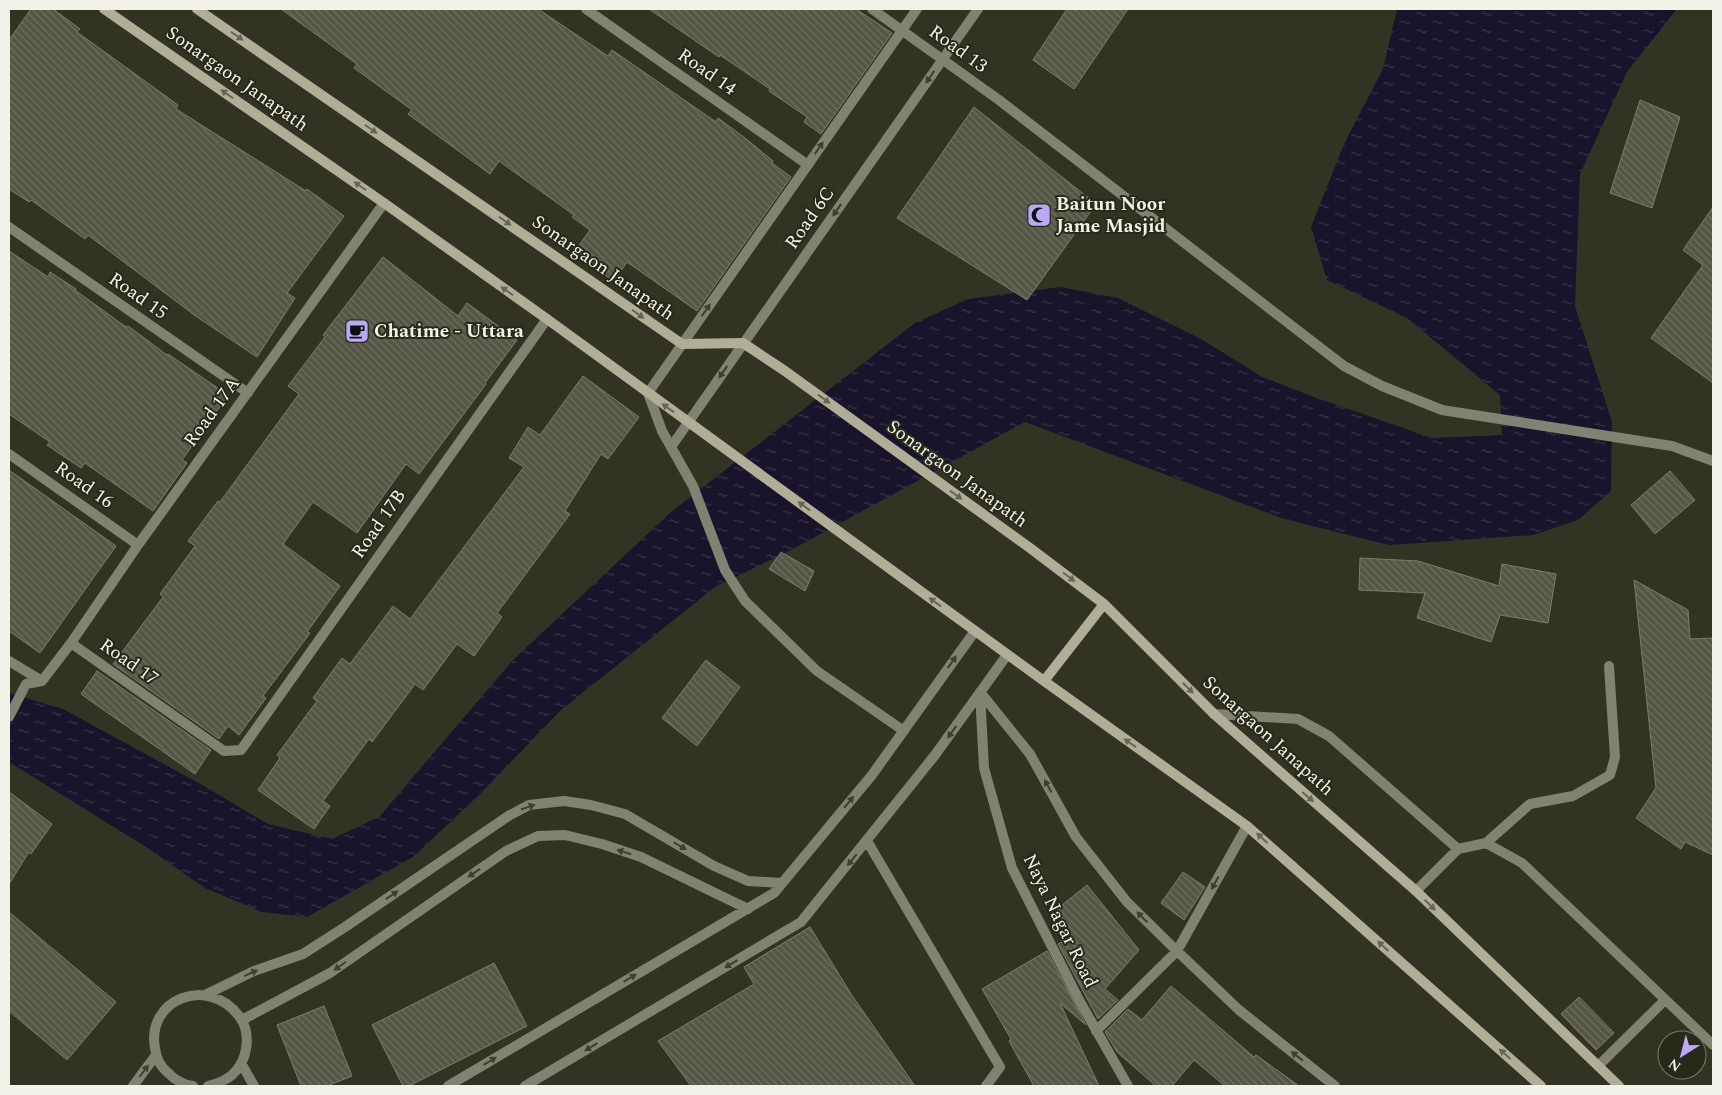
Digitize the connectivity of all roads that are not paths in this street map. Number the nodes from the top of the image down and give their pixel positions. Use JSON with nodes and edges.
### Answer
{"nodes":[{"id":1,"x":197,"y":9,"type":"edge"},
{"id":2,"x":586,"y":9,"type":"edge"},
{"id":3,"x":872,"y":9,"type":"edge"},
{"id":4,"x":916,"y":9,"type":"edge"},
{"id":5,"x":978,"y":9,"type":"edge"},
{"id":6,"x":110,"y":10,"type":"edge"},
{"id":7,"x":902,"y":30,"type":"junction"},
{"id":8,"x":943,"y":59,"type":"junction"},
{"id":9,"x":808,"y":165,"type":"junction"},
{"id":10,"x":384,"y":203,"type":"junction"},
{"id":11,"x":9,"y":227,"type":"edge"},
{"id":12,"x":547,"y":319,"type":"junction"},
{"id":13,"x":743,"y":343,"type":"junction"},
{"id":14,"x":682,"y":344,"type":"junction"},
{"id":15,"x":248,"y":393,"type":"junction"},
{"id":16,"x":648,"y":393,"type":"junction"},
{"id":17,"x":688,"y":422,"type":"junction"},
{"id":18,"x":671,"y":447,"type":"junction"},
{"id":19,"x":9,"y":454,"type":"edge"},
{"id":20,"x":1713,"y":461,"type":"edge"},
{"id":21,"x":138,"y":545,"type":"junction"},
{"id":22,"x":1104,"y":604,"type":"junction"},
{"id":23,"x":975,"y":630,"type":"junction"},
{"id":24,"x":72,"y":643,"type":"junction"},
{"id":25,"x":1007,"y":655,"type":"junction"},
{"id":26,"x":9,"y":661,"type":"edge"},
{"id":27,"x":1609,"y":666,"type":"dead end"},
{"id":28,"x":42,"y":681,"type":"junction"},
{"id":29,"x":1044,"y":681,"type":"junction"},
{"id":30,"x":980,"y":692,"type":"junction"},
{"id":31,"x":1214,"y":714,"type":"junction"},
{"id":32,"x":9,"y":717,"type":"edge"},
{"id":33,"x":904,"y":731,"type":"junction"},
{"id":34,"x":241,"y":750,"type":"joint"},
{"id":35,"x":1247,"y":826,"type":"junction"},
{"id":36,"x":867,"y":840,"type":"junction"},
{"id":37,"x":1486,"y":843,"type":"junction"},
{"id":38,"x":1458,"y":849,"type":"junction"},
{"id":39,"x":782,"y":883,"type":"junction"},
{"id":40,"x":1416,"y":891,"type":"junction"},
{"id":41,"x":748,"y":909,"type":"junction"},
{"id":42,"x":1177,"y":951,"type":"junction"},
{"id":43,"x":207,"y":994,"type":"junction"},
{"id":44,"x":1665,"y":1000,"type":"junction"},
{"id":45,"x":242,"y":1020,"type":"junction"},
{"id":46,"x":1096,"y":1031,"type":"junction"},
{"id":47,"x":1713,"y":1045,"type":"edge"},
{"id":48,"x":156,"y":1056,"type":"junction"},
{"id":49,"x":241,"y":1063,"type":"junction"},
{"id":50,"x":1598,"y":1066,"type":"junction"},
{"id":51,"x":133,"y":1086,"type":"edge"},
{"id":52,"x":191,"y":1086,"type":"edge"},
{"id":53,"x":208,"y":1086,"type":"edge"},
{"id":54,"x":254,"y":1086,"type":"edge"},
{"id":55,"x":448,"y":1086,"type":"edge"},
{"id":56,"x":525,"y":1086,"type":"edge"},
{"id":57,"x":986,"y":1086,"type":"edge"},
{"id":58,"x":1128,"y":1086,"type":"edge"},
{"id":59,"x":1336,"y":1086,"type":"edge"},
{"id":60,"x":1541,"y":1086,"type":"edge"},
{"id":61,"x":1619,"y":1086,"type":"edge"}],
"edges":[{"from":1,"to":14,"type":"main road","name":"Sonargaon Janapath","one_way":true},
{"from":2,"to":9,"type":"street","name":"Road 14"},
{"from":3,"to":7,"type":"street","name":"Road 13"},
{"from":4,"to":7,"type":"street","name":"Road 6C"},
{"from":5,"to":8,"type":"street","name":"Road 6C"},
{"from":10,"to":6,"type":"main road","name":"Sonargaon Janapath","one_way":true},
{"from":7,"to":8,"type":"street","name":"Road 13"},
{"from":9,"to":7,"type":"street","name":"Road 6C","one_way":true},
{"from":8,"to":13,"type":"street","name":"Road 6C","one_way":true},
{"from":8,"to":20,"type":"street","name":"Road 13"},
{"from":14,"to":9,"type":"street","name":"Road 6C","one_way":true},
{"from":12,"to":10,"type":"main road","name":"Sonargaon Janapath","one_way":true},
{"from":10,"to":15,"type":"street","name":"Road 17A"},
{"from":11,"to":15,"type":"street","name":"Road 15"},
{"from":12,"to":16,"type":"main road","name":"Sonargaon Janapath"},
{"from":12,"to":34,"type":"street","name":"Road 17B"},
{"from":13,"to":14,"type":"main road","name":"Sonargaon Janapath"},
{"from":13,"to":17,"type":"street","name":"Road 6C","one_way":true},
{"from":13,"to":22,"type":"main road","name":"Sonargaon Janapath","one_way":true},
{"from":14,"to":16,"type":"street","name":"Road 6C"},
{"from":15,"to":21,"type":"street","name":"Road 17A"},
{"from":17,"to":16,"type":"main road","name":"Sonargaon Janapath","one_way":true},
{"from":16,"to":18,"type":"street"},
{"from":17,"to":18,"type":"street","name":"Road 6C"},
{"from":23,"to":17,"type":"main road","name":"Sonargaon Janapath","one_way":true},
{"from":18,"to":33,"type":"street"},
{"from":19,"to":21,"type":"street","name":"Road 16"},
{"from":21,"to":24,"type":"street","name":"Road 17A"},
{"from":22,"to":29,"type":"main road"},
{"from":22,"to":31,"type":"main road","name":"Sonargaon Janapath","one_way":true},
{"from":23,"to":25,"type":"main road","name":"Sonargaon Janapath"},
{"from":33,"to":23,"type":"street","one_way":true},
{"from":24,"to":28,"type":"street","name":"Road 17"},
{"from":24,"to":34,"type":"street","name":"Road 17"},
{"from":25,"to":29,"type":"main road","name":"Sonargaon Janapath"},
{"from":25,"to":30,"type":"street"},
{"from":26,"to":28,"type":"street"},
{"from":27,"to":37,"type":"street"},
{"from":28,"to":32,"type":"street"},
{"from":35,"to":29,"type":"main road","name":"Sonargaon Janapath","one_way":true},
{"from":30,"to":36,"type":"street","one_way":true},
{"from":42,"to":30,"type":"street","one_way":true},
{"from":30,"to":46,"type":"street","name":"Naya Nagar Road"},
{"from":31,"to":38,"type":"street"},
{"from":31,"to":40,"type":"main road","name":"Sonargaon Janapath","one_way":true},
{"from":39,"to":33,"type":"street","one_way":true},
{"from":35,"to":42,"type":"street","one_way":true},
{"from":60,"to":35,"type":"main road","name":"Sonargaon Janapath","one_way":true},
{"from":36,"to":56,"type":"street","one_way":true},
{"from":36,"to":57,"type":"street"},
{"from":37,"to":38,"type":"street"},
{"from":37,"to":44,"type":"street"},
{"from":38,"to":40,"type":"street"},
{"from":39,"to":41,"type":"street"},
{"from":43,"to":39,"type":"street","one_way":true},
{"from":40,"to":50,"type":"main road","name":"Sonargaon Janapath","one_way":true},
{"from":41,"to":45,"type":"street","one_way":true},
{"from":55,"to":41,"type":"street","one_way":true},
{"from":42,"to":46,"type":"street"},
{"from":59,"to":42,"type":"street","one_way":true},
{"from":43,"to":45,"type":"street"},
{"from":43,"to":48,"type":"street"},
{"from":44,"to":47,"type":"street"},
{"from":44,"to":50,"type":"street"},
{"from":45,"to":49,"type":"street"},
{"from":46,"to":58,"type":"street","name":"Naya Nagar Road"},
{"from":51,"to":48,"type":"street","one_way":true},
{"from":48,"to":52,"type":"street"},
{"from":49,"to":53,"type":"street"},
{"from":49,"to":54,"type":"street"},
{"from":50,"to":61,"type":"main road","name":"Sonargaon Janapath"}]}
